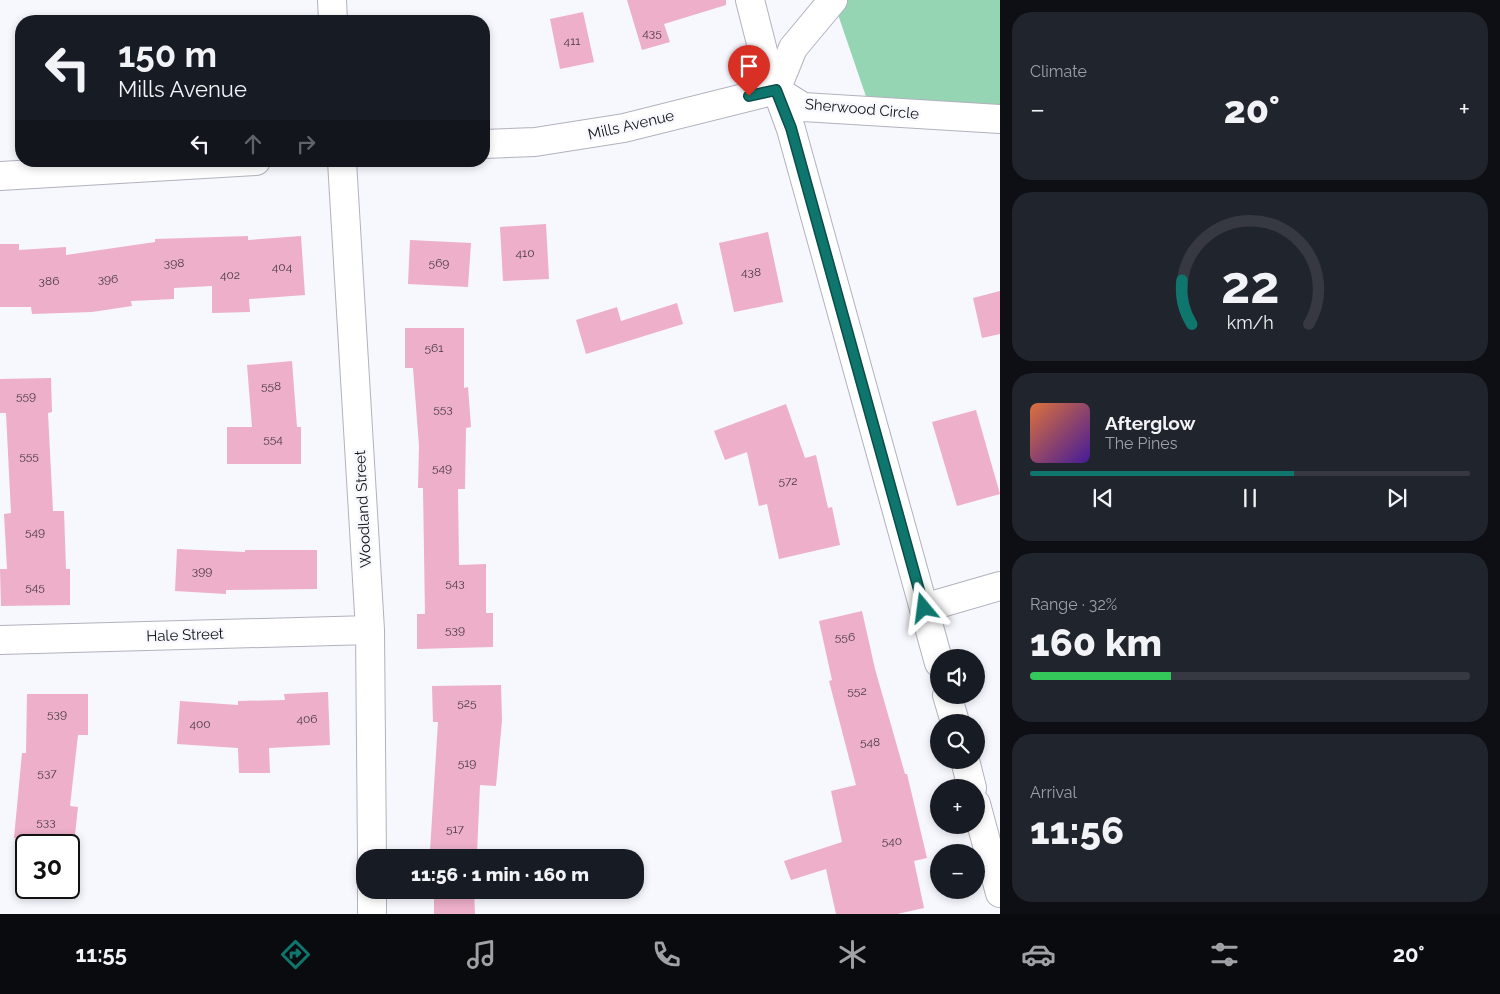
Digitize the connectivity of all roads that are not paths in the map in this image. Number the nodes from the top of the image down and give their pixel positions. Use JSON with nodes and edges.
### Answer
{"nodes":[{"id":1,"x":332,"y":0,"type":"edge"},
{"id":2,"x":750,"y":0,"type":"edge"},
{"id":3,"x":834,"y":0,"type":"edge"},
{"id":4,"x":333,"y":15,"type":"edge"},
{"id":5,"x":776,"y":90,"type":"junction"},
{"id":6,"x":1000,"y":119,"type":"edge"},
{"id":7,"x":490,"y":144,"type":"edge"},
{"id":8,"x":154,"y":167,"type":"edge"},
{"id":9,"x":342,"y":167,"type":"edge"},
{"id":10,"x":0,"y":176,"type":"edge"},
{"id":11,"x":1000,"y":586,"type":"edge"},
{"id":12,"x":924,"y":608,"type":"junction"},
{"id":13,"x":370,"y":630,"type":"junction"},
{"id":14,"x":0,"y":640,"type":"edge"},
{"id":15,"x":935,"y":649,"type":"edge"},
{"id":16,"x":984,"y":834,"type":"edge"},
{"id":17,"x":372,"y":849,"type":"edge"},
{"id":18,"x":1000,"y":893,"type":"edge"},
{"id":19,"x":372,"y":899,"type":"edge"},
{"id":20,"x":372,"y":914,"type":"edge"}],
"edges":[{"from":1,"to":4,"type":"street"},
{"from":2,"to":5,"type":"street"},
{"from":3,"to":5,"type":"street"},
{"from":5,"to":6,"type":"street","name":"Sherwood Circle"},
{"from":5,"to":7,"type":"street","name":"Mills Avenue"},
{"from":5,"to":12,"type":"street"},
{"from":8,"to":10,"type":"street"},
{"from":9,"to":13,"type":"street","name":"Woodland Street"},
{"from":11,"to":12,"type":"street"},
{"from":12,"to":15,"type":"street"},
{"from":13,"to":14,"type":"street","name":"Hale Street"},
{"from":13,"to":17,"type":"street","name":"Woodland Street"},
{"from":16,"to":18,"type":"street"},
{"from":19,"to":20,"type":"street"}]}
